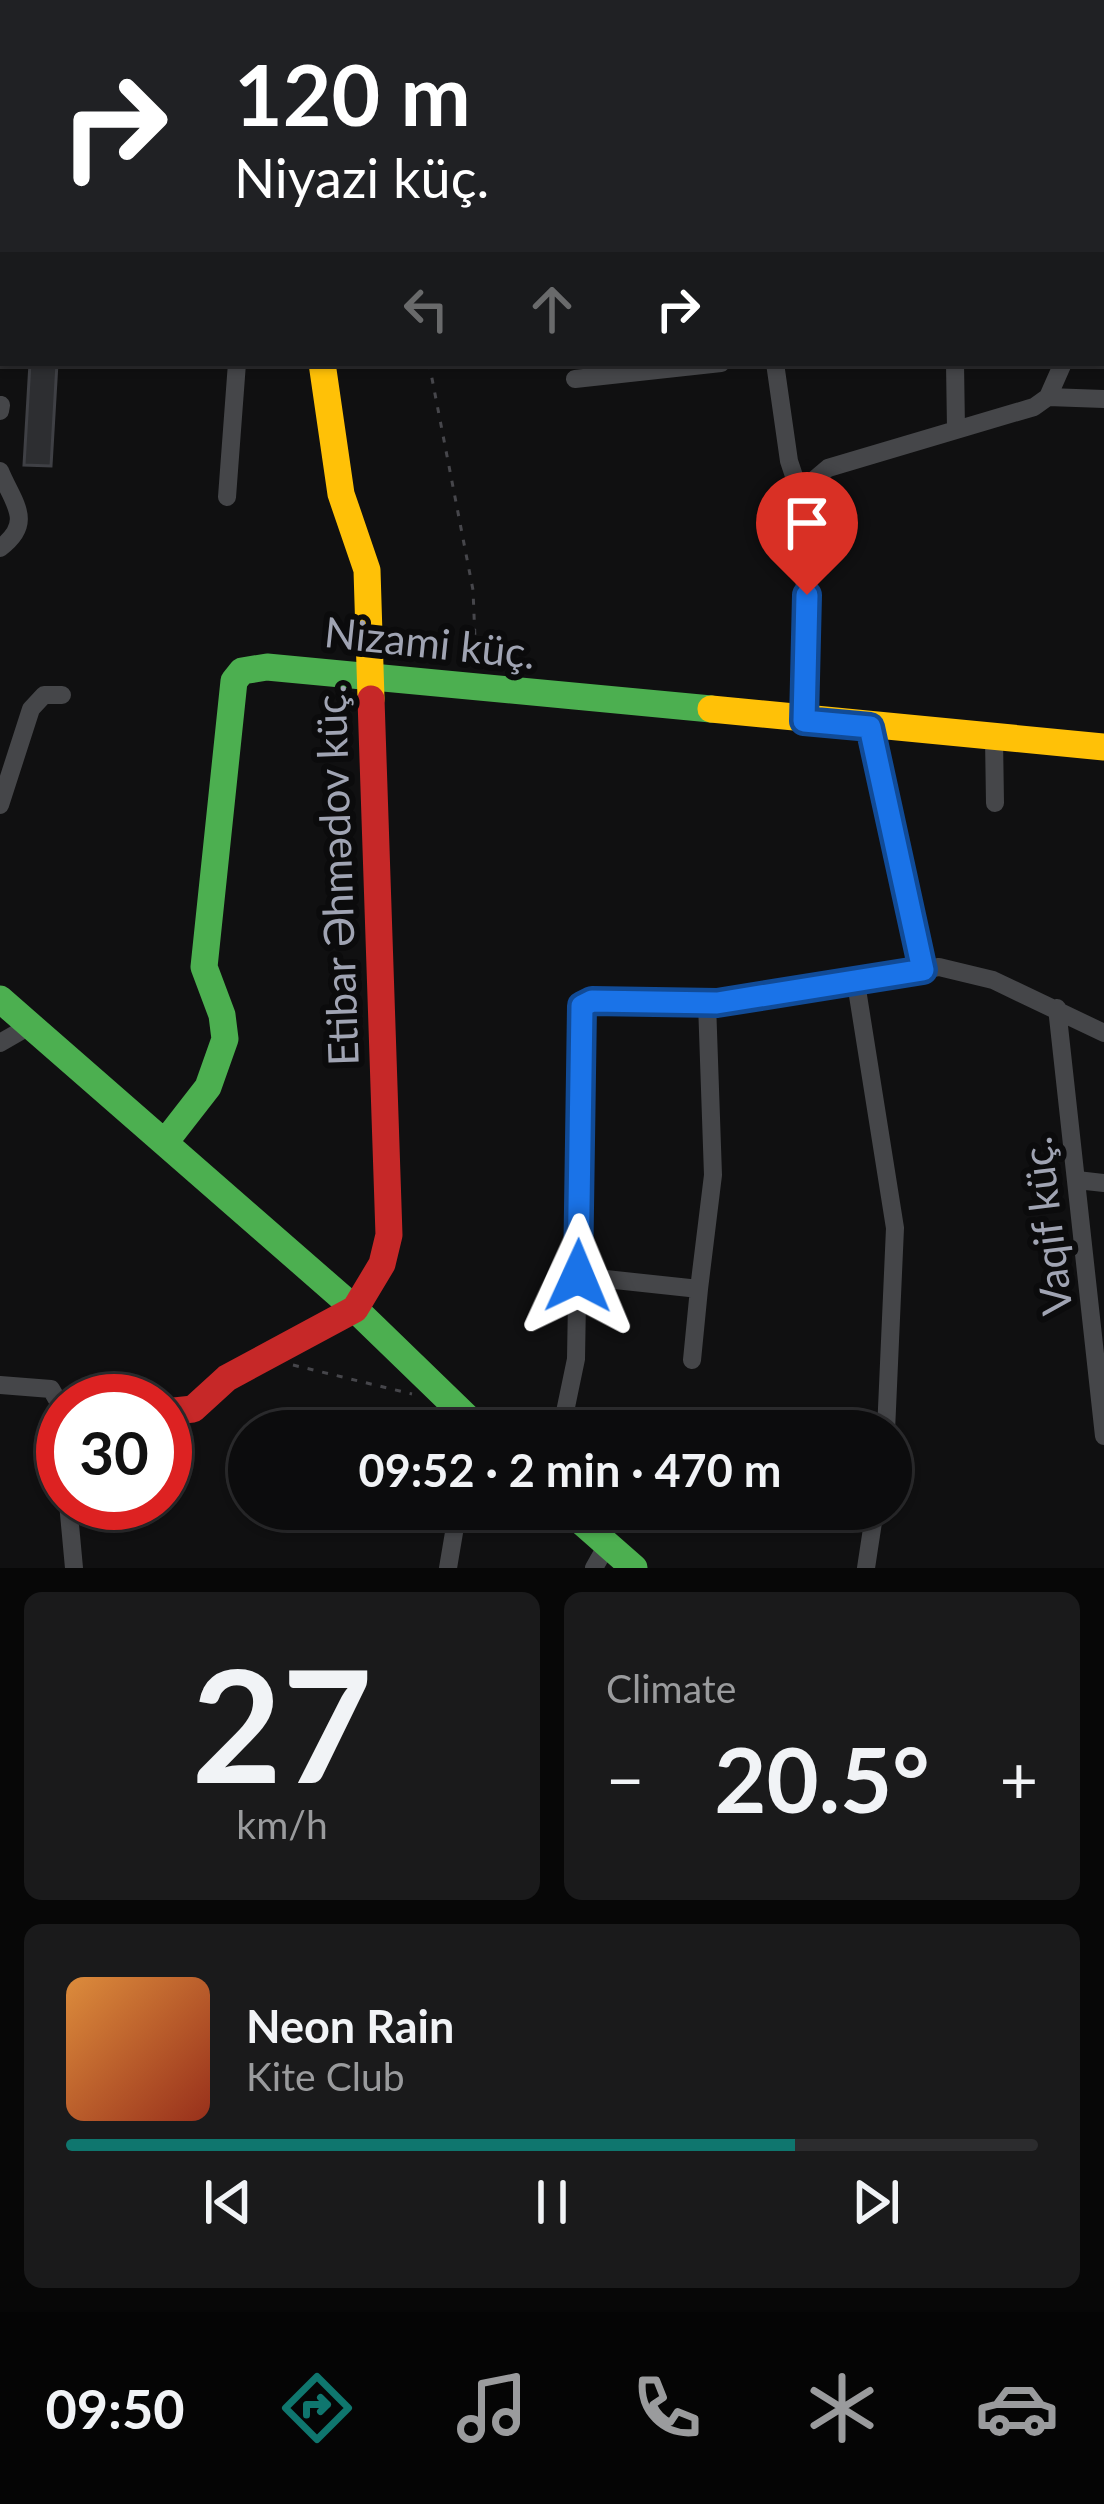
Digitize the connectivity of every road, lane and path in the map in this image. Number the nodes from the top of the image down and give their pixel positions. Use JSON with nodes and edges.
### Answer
{"nodes":[{"id":1,"x":237,"y":366,"type":"edge"},
{"id":2,"x":322,"y":366,"type":"edge"},
{"id":3,"x":430,"y":366,"type":"edge"},
{"id":4,"x":694,"y":366,"type":"edge"},
{"id":5,"x":777,"y":366,"type":"edge"},
{"id":6,"x":955,"y":366,"type":"edge"},
{"id":7,"x":1062,"y":366,"type":"edge"},
{"id":8,"x":575,"y":379,"type":"dead end"},
{"id":9,"x":1048,"y":397,"type":"junction"},
{"id":10,"x":1104,"y":399,"type":"edge"},
{"id":11,"x":956,"y":429,"type":"junction"},
{"id":12,"x":0,"y":470,"type":"edge"},
{"id":13,"x":227,"y":497,"type":"dead end"},
{"id":14,"x":805,"y":509,"type":"junction"},
{"id":15,"x":0,"y":548,"type":"edge"},
{"id":16,"x":370,"y":677,"type":"junction"},
{"id":17,"x":474,"y":688,"type":"junction"},
{"id":18,"x":62,"y":695,"type":"dead end"},
{"id":19,"x":804,"y":721,"type":"junction"},
{"id":20,"x":870,"y":727,"type":"junction"},
{"id":21,"x":994,"y":738,"type":"junction"},
{"id":22,"x":1104,"y":747,"type":"edge"},
{"id":23,"x":994,"y":803,"type":"dead end"},
{"id":24,"x":0,"y":805,"type":"edge"},
{"id":25,"x":923,"y":970,"type":"junction"},
{"id":26,"x":856,"y":983,"type":"junction"},
{"id":27,"x":0,"y":999,"type":"edge"},
{"id":28,"x":706,"y":1003,"type":"junction"},
{"id":29,"x":1057,"y":1008,"type":"junction"},
{"id":30,"x":33,"y":1024,"type":"junction"},
{"id":31,"x":1104,"y":1033,"type":"edge"},
{"id":32,"x":0,"y":1043,"type":"edge"},
{"id":33,"x":166,"y":1141,"type":"junction"},
{"id":34,"x":1077,"y":1180,"type":"junction"},
{"id":35,"x":1104,"y":1183,"type":"edge"},
{"id":36,"x":578,"y":1276,"type":"junction"},
{"id":37,"x":699,"y":1289,"type":"junction"},
{"id":38,"x":1098,"y":1301,"type":"edge"},
{"id":39,"x":355,"y":1309,"type":"junction"},
{"id":40,"x":272,"y":1352,"type":"junction"},
{"id":41,"x":692,"y":1360,"type":"dead end"},
{"id":42,"x":0,"y":1385,"type":"edge"},
{"id":43,"x":36,"y":1388,"type":"edge"},
{"id":44,"x":437,"y":1389,"type":"junction"},
{"id":45,"x":192,"y":1409,"type":"edge"},
{"id":46,"x":457,"y":1410,"type":"edge"},
{"id":47,"x":565,"y":1410,"type":"edge"},
{"id":48,"x":887,"y":1410,"type":"edge"},
{"id":49,"x":1104,"y":1436,"type":"edge"},
{"id":50,"x":70,"y":1530,"type":"edge"},
{"id":51,"x":454,"y":1530,"type":"edge"},
{"id":52,"x":582,"y":1530,"type":"edge"},
{"id":53,"x":872,"y":1530,"type":"edge"},
{"id":54,"x":600,"y":1556,"type":"edge"},
{"id":55,"x":74,"y":1568,"type":"edge"},
{"id":56,"x":448,"y":1568,"type":"edge"},
{"id":57,"x":634,"y":1568,"type":"edge"},
{"id":58,"x":866,"y":1568,"type":"edge"}],
"edges":[{"from":1,"to":13,"type":"street"},
{"from":2,"to":16,"type":"street","name":"Etibar Əhmədov küç."},
{"from":3,"to":17,"type":"path"},
{"from":4,"to":8,"type":"street"},
{"from":5,"to":14,"type":"street"},
{"from":6,"to":11,"type":"street"},
{"from":7,"to":9,"type":"street"},
{"from":9,"to":10,"type":"street"},
{"from":9,"to":11,"type":"street"},
{"from":11,"to":14,"type":"street"},
{"from":12,"to":15,"type":"street"},
{"from":14,"to":19,"type":"street"},
{"from":16,"to":17,"type":"street","name":"Nizami küç."},
{"from":16,"to":33,"type":"street","name":"Nizami küç."},
{"from":16,"to":39,"type":"street","name":"Etibar Əhmədov küç."},
{"from":17,"to":19,"type":"street","name":"Nizami küç."},
{"from":18,"to":24,"type":"street"},
{"from":19,"to":20,"type":"street","name":"Nizami küç."},
{"from":20,"to":21,"type":"street","name":"Nizami küç."},
{"from":20,"to":25,"type":"street"},
{"from":21,"to":22,"type":"street","name":"Nizami küç."},
{"from":21,"to":23,"type":"street"},
{"from":25,"to":26,"type":"street"},
{"from":25,"to":29,"type":"street"},
{"from":26,"to":28,"type":"street"},
{"from":26,"to":48,"type":"street"},
{"from":27,"to":30,"type":"street"},
{"from":28,"to":36,"type":"street"},
{"from":28,"to":37,"type":"street"},
{"from":29,"to":31,"type":"street"},
{"from":29,"to":34,"type":"street","name":"Vaqif küç."},
{"from":30,"to":32,"type":"street"},
{"from":30,"to":33,"type":"street"},
{"from":33,"to":39,"type":"street"},
{"from":34,"to":35,"type":"street"},
{"from":34,"to":38,"type":"street","name":"Vaqif küç."},
{"from":36,"to":37,"type":"street"},
{"from":36,"to":47,"type":"street"},
{"from":37,"to":41,"type":"street"},
{"from":38,"to":49,"type":"street","name":"Vaqif küç."},
{"from":39,"to":40,"type":"street"},
{"from":39,"to":44,"type":"street"},
{"from":40,"to":44,"type":"path"},
{"from":40,"to":45,"type":"street"},
{"from":42,"to":43,"type":"street"},
{"from":44,"to":46,"type":"street"},
{"from":50,"to":55,"type":"street"},
{"from":51,"to":56,"type":"street"},
{"from":52,"to":54,"type":"street"},
{"from":53,"to":58,"type":"street"},
{"from":54,"to":57,"type":"street"}]}
